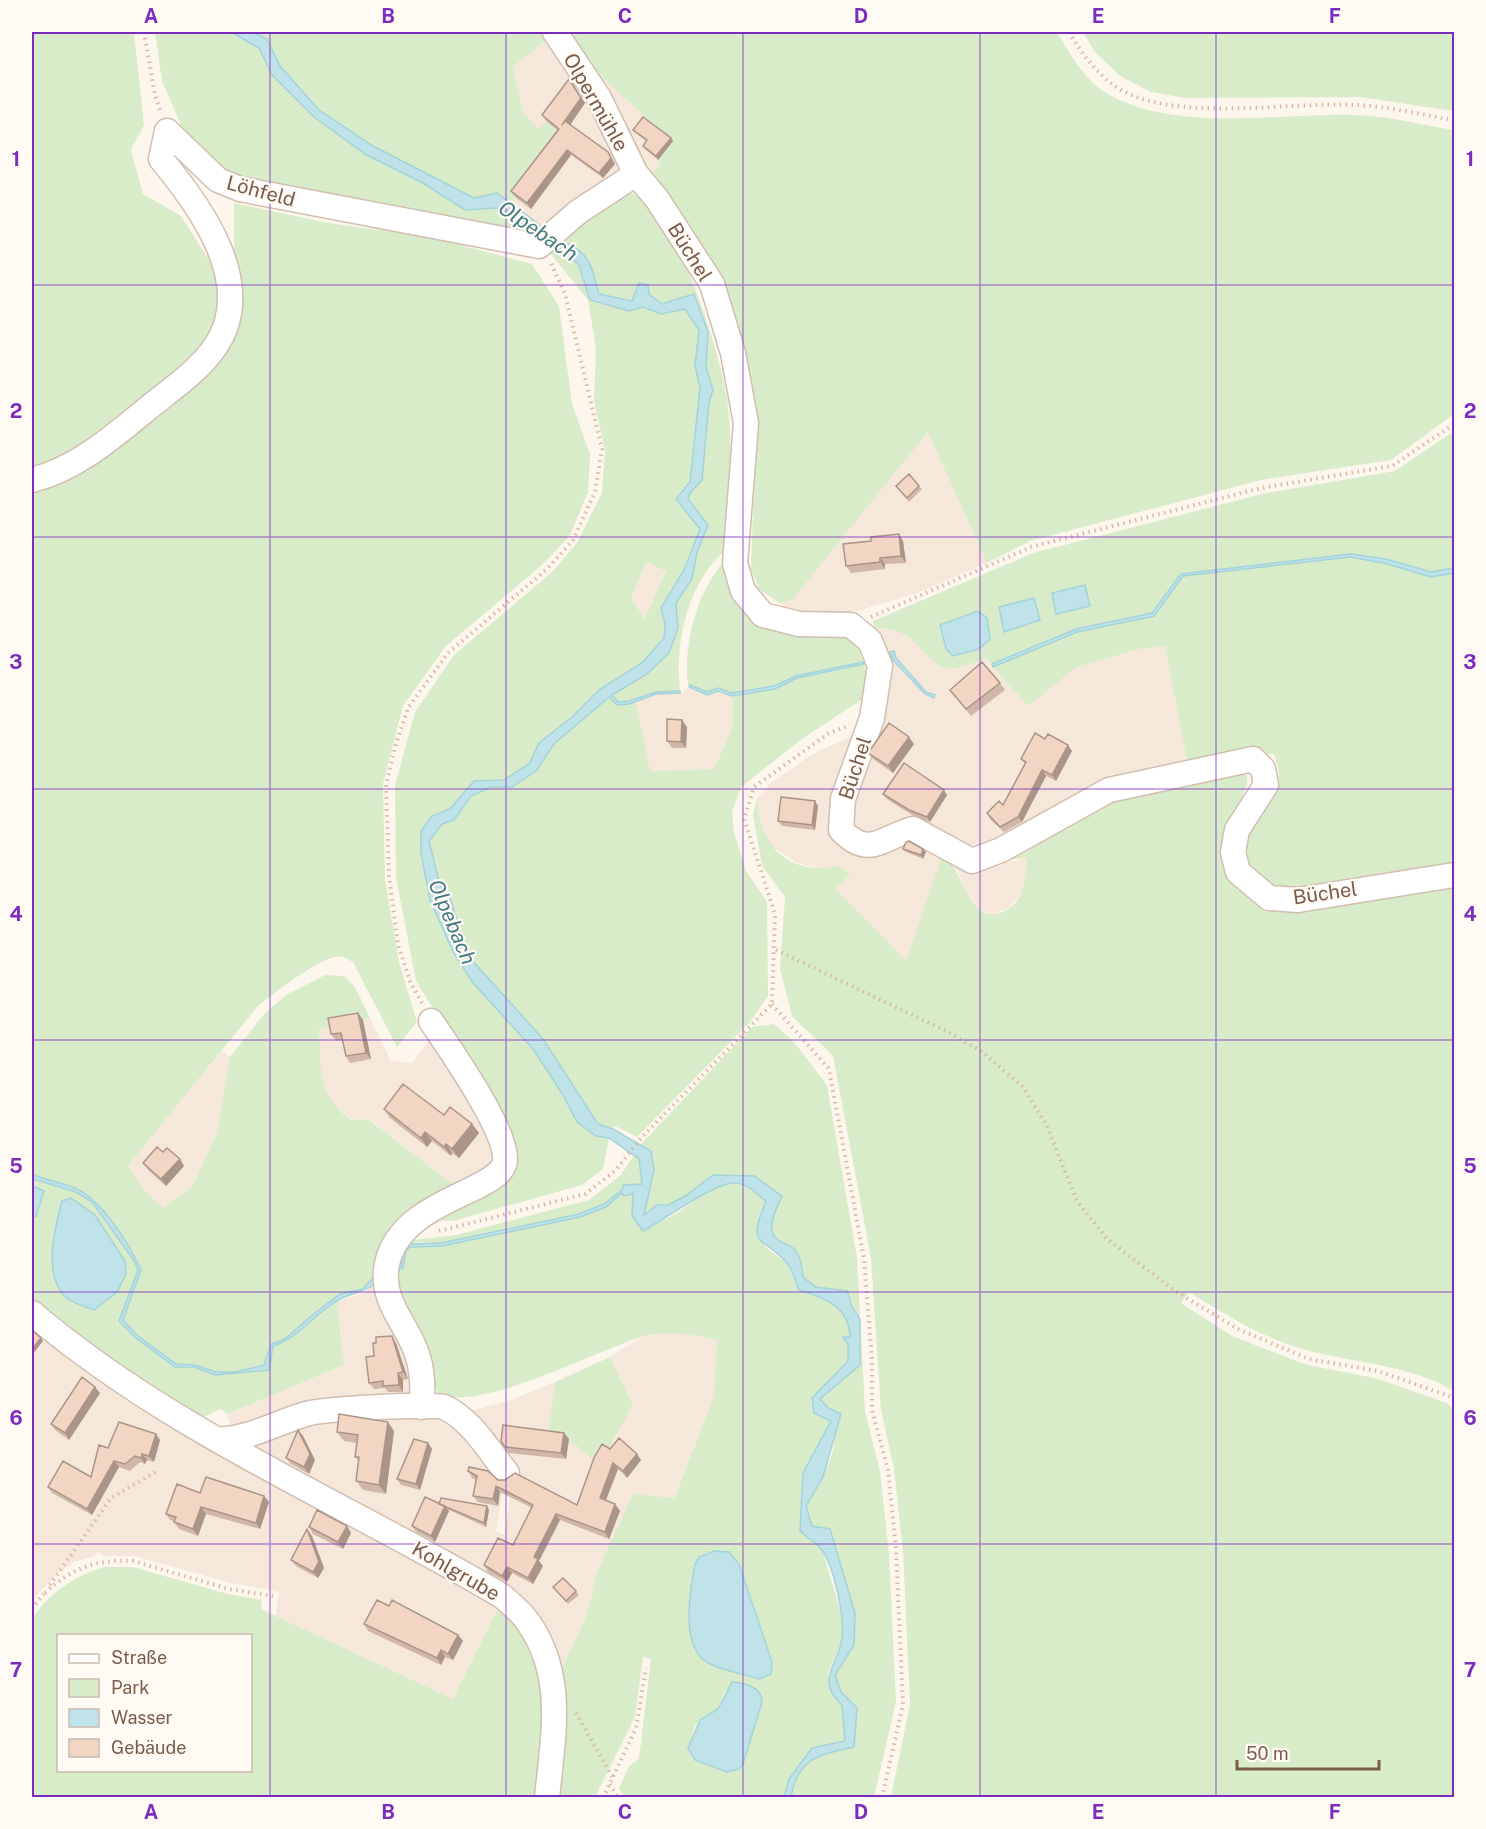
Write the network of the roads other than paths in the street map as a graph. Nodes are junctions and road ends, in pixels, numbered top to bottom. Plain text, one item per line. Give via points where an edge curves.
1 (555, 32) edge
2 (636, 174) junction
3 (32, 480) edge
4 (1455, 875) edge
5 (431, 1021) road end
6 (32, 1313) edge
7 (422, 1407) junction
8 (218, 1440) junction
9 (507, 1473) dead end
10 (548, 1797) edge

1 - 2 street, Olpermühle via 599,98
2 - 3 street, Löhfeld via 578,212 546,240 240,189 218,180 167,130 160,159 194,199 226,270 226,325 215,347 199,365 111,440
2 - 4 street, Büchel via 712,284 734,353 746,423 735,563 743,591 763,615 799,624 851,625 870,641 880,666 872,718 843,799 841,830 852,841 869,846 913,829 972,861 1001,850 1109,790 1252,759 1263,769 1266,785 1237,830 1233,852 1238,872 1269,898 1298,900
5 - 7 street via 487,1112 502,1141 505,1161 491,1180 425,1212 400,1236 391,1251 386,1267 387,1288 391,1308 418,1355 423,1379
6 - 8 street, Kohlgrube via 71,1347 132,1389
7 - 8 street via 333,1409 306,1414 250,1436
7 - 9 street via 441,1406 453,1413 468,1425
8 - 10 street, Kohlgrube via 469,1576 502,1596 527,1620 544,1648 553,1674

